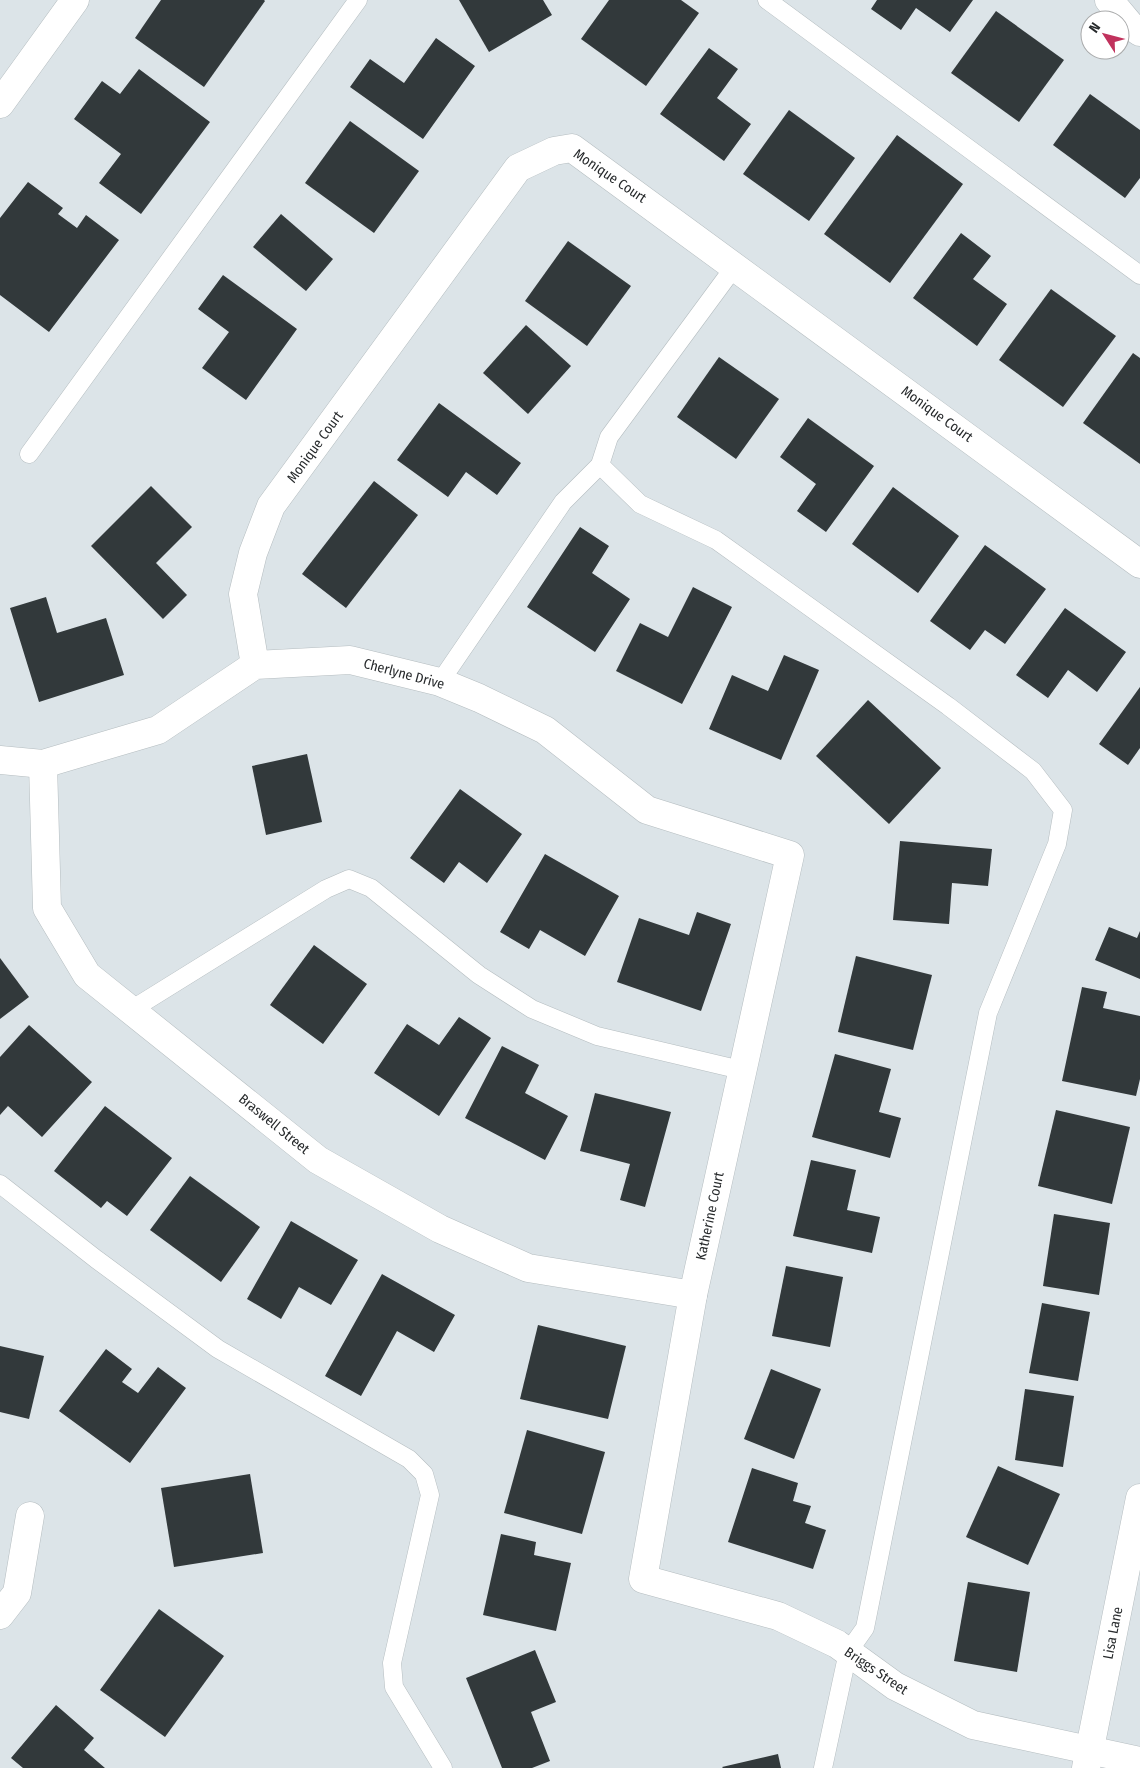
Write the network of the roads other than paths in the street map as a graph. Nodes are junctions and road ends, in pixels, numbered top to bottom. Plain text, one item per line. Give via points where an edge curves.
1 (75, 0) edge
2 (358, 0) edge
3 (767, 0) edge
4 (1109, 0) edge
5 (1140, 32) edge
6 (0, 104) edge
7 (735, 266) junction
8 (1140, 275) edge
9 (29, 454) dead end
10 (600, 465) junction
11 (1140, 564) edge
12 (254, 665) junction
13 (440, 682) junction
14 (0, 760) edge
15 (43, 764) junction
16 (790, 855) joint
17 (131, 1010) junction
18 (741, 1070) junction
19 (0, 1184) edge
20 (693, 1295) junction
21 (1140, 1498) edge
22 (30, 1516) dead end
23 (643, 1579) joint
24 (0, 1615) edge
25 (848, 1652) junction
26 (1088, 1759) edge
27 (1140, 1761) edge
28 (443, 1768) edge
29 (823, 1768) edge

1 - 6 street
2 - 9 lane
3 - 8 lane
4 - 5 street
7 - 10 lane via 609,437
7 - 11 street, Monique Court
7 - 12 street, Monique Court via 572,148 554,151 518,168 272,506 253,553 243,594
10 - 13 lane via 563,502
10 - 25 lane via 640,504 716,540 948,706 1033,771 1063,810 1057,844 988,1013 864,1628
12 - 13 street, Cherlyne Drive via 350,660
12 - 15 street via 158,730
13 - 16 street, Cherlyne Drive via 545,730 647,810
14 - 15 street
15 - 17 street, Braswell Street via 47,908 87,975
16 - 18 street, Katherine Court
17 - 18 lane via 326,889 349,879 371,888 479,975 532,1009 597,1036
17 - 20 street, Braswell Street via 318,1160 440,1229 528,1268
18 - 20 street, Katherine Court
19 - 28 lane via 218,1349 409,1459 424,1474 430,1495 392,1663 394,1687
20 - 23 street, Katherine Court
21 - 26 street, Lisa Lane
22 - 24 street via 17,1593
23 - 25 street, Briggs Street via 778,1616
25 - 26 street, Briggs Street via 894,1686 973,1725
25 - 29 lane
26 - 27 street, Briggs Street

